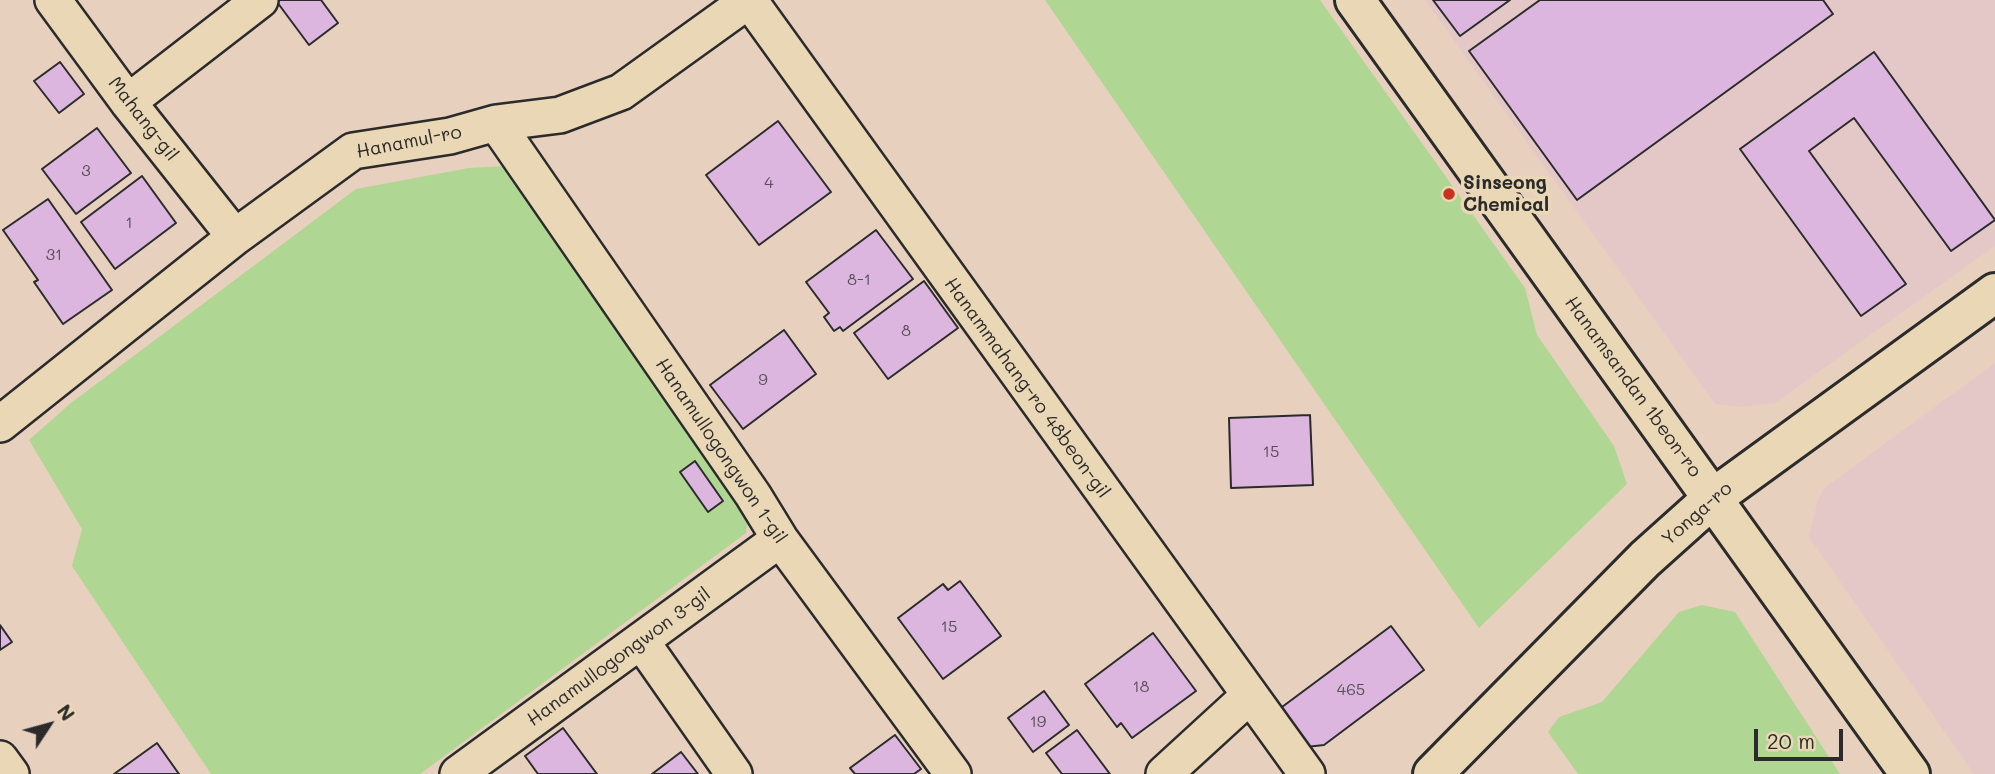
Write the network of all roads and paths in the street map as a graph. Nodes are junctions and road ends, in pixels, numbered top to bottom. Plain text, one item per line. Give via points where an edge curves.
1 (53, 0) edge
2 (260, 0) edge
3 (749, 0) edge
4 (1355, 0) edge
5 (128, 102) junction
6 (496, 123) junction
7 (235, 237) junction
8 (1995, 293) edge
9 (0, 424) edge
10 (1713, 498) junction
11 (780, 539) junction
12 (641, 641) junction
13 (1248, 697) junction
14 (0, 759) edge
15 (11, 774) edge
16 (458, 774) edge
17 (734, 774) edge
18 (953, 774) edge
19 (1164, 774) edge
20 (1307, 774) edge
21 (1433, 774) edge
22 (1910, 774) edge

1 - 5 street, Mahang-gil
2 - 5 street
3 - 6 street, Hanamul-ro via 621,92 560,115
3 - 13 street, Hanammahang-ro 48beon-gil
4 - 10 street, Hanamsandan 1beon-ro
5 - 7 street, Mahang-gil
6 - 7 street, Hanamul-ro via 450,136 353,151
6 - 11 street, Hanamullogongwon 1-gil
7 - 9 street, Hanamul-ro
8 - 10 street, Yonga-ro
10 - 21 street, Yonga-ro
10 - 22 street, Hanamsandan 1beon-ro
11 - 12 street, Hanamullogongwon 3-gil
11 - 18 street, Hanamullogongwon 1-gil
12 - 16 street, Hanamullogongwon 3-gil
12 - 17 street
13 - 19 street
13 - 20 street, Hanammahang-ro 48beon-gil
14 - 15 street

